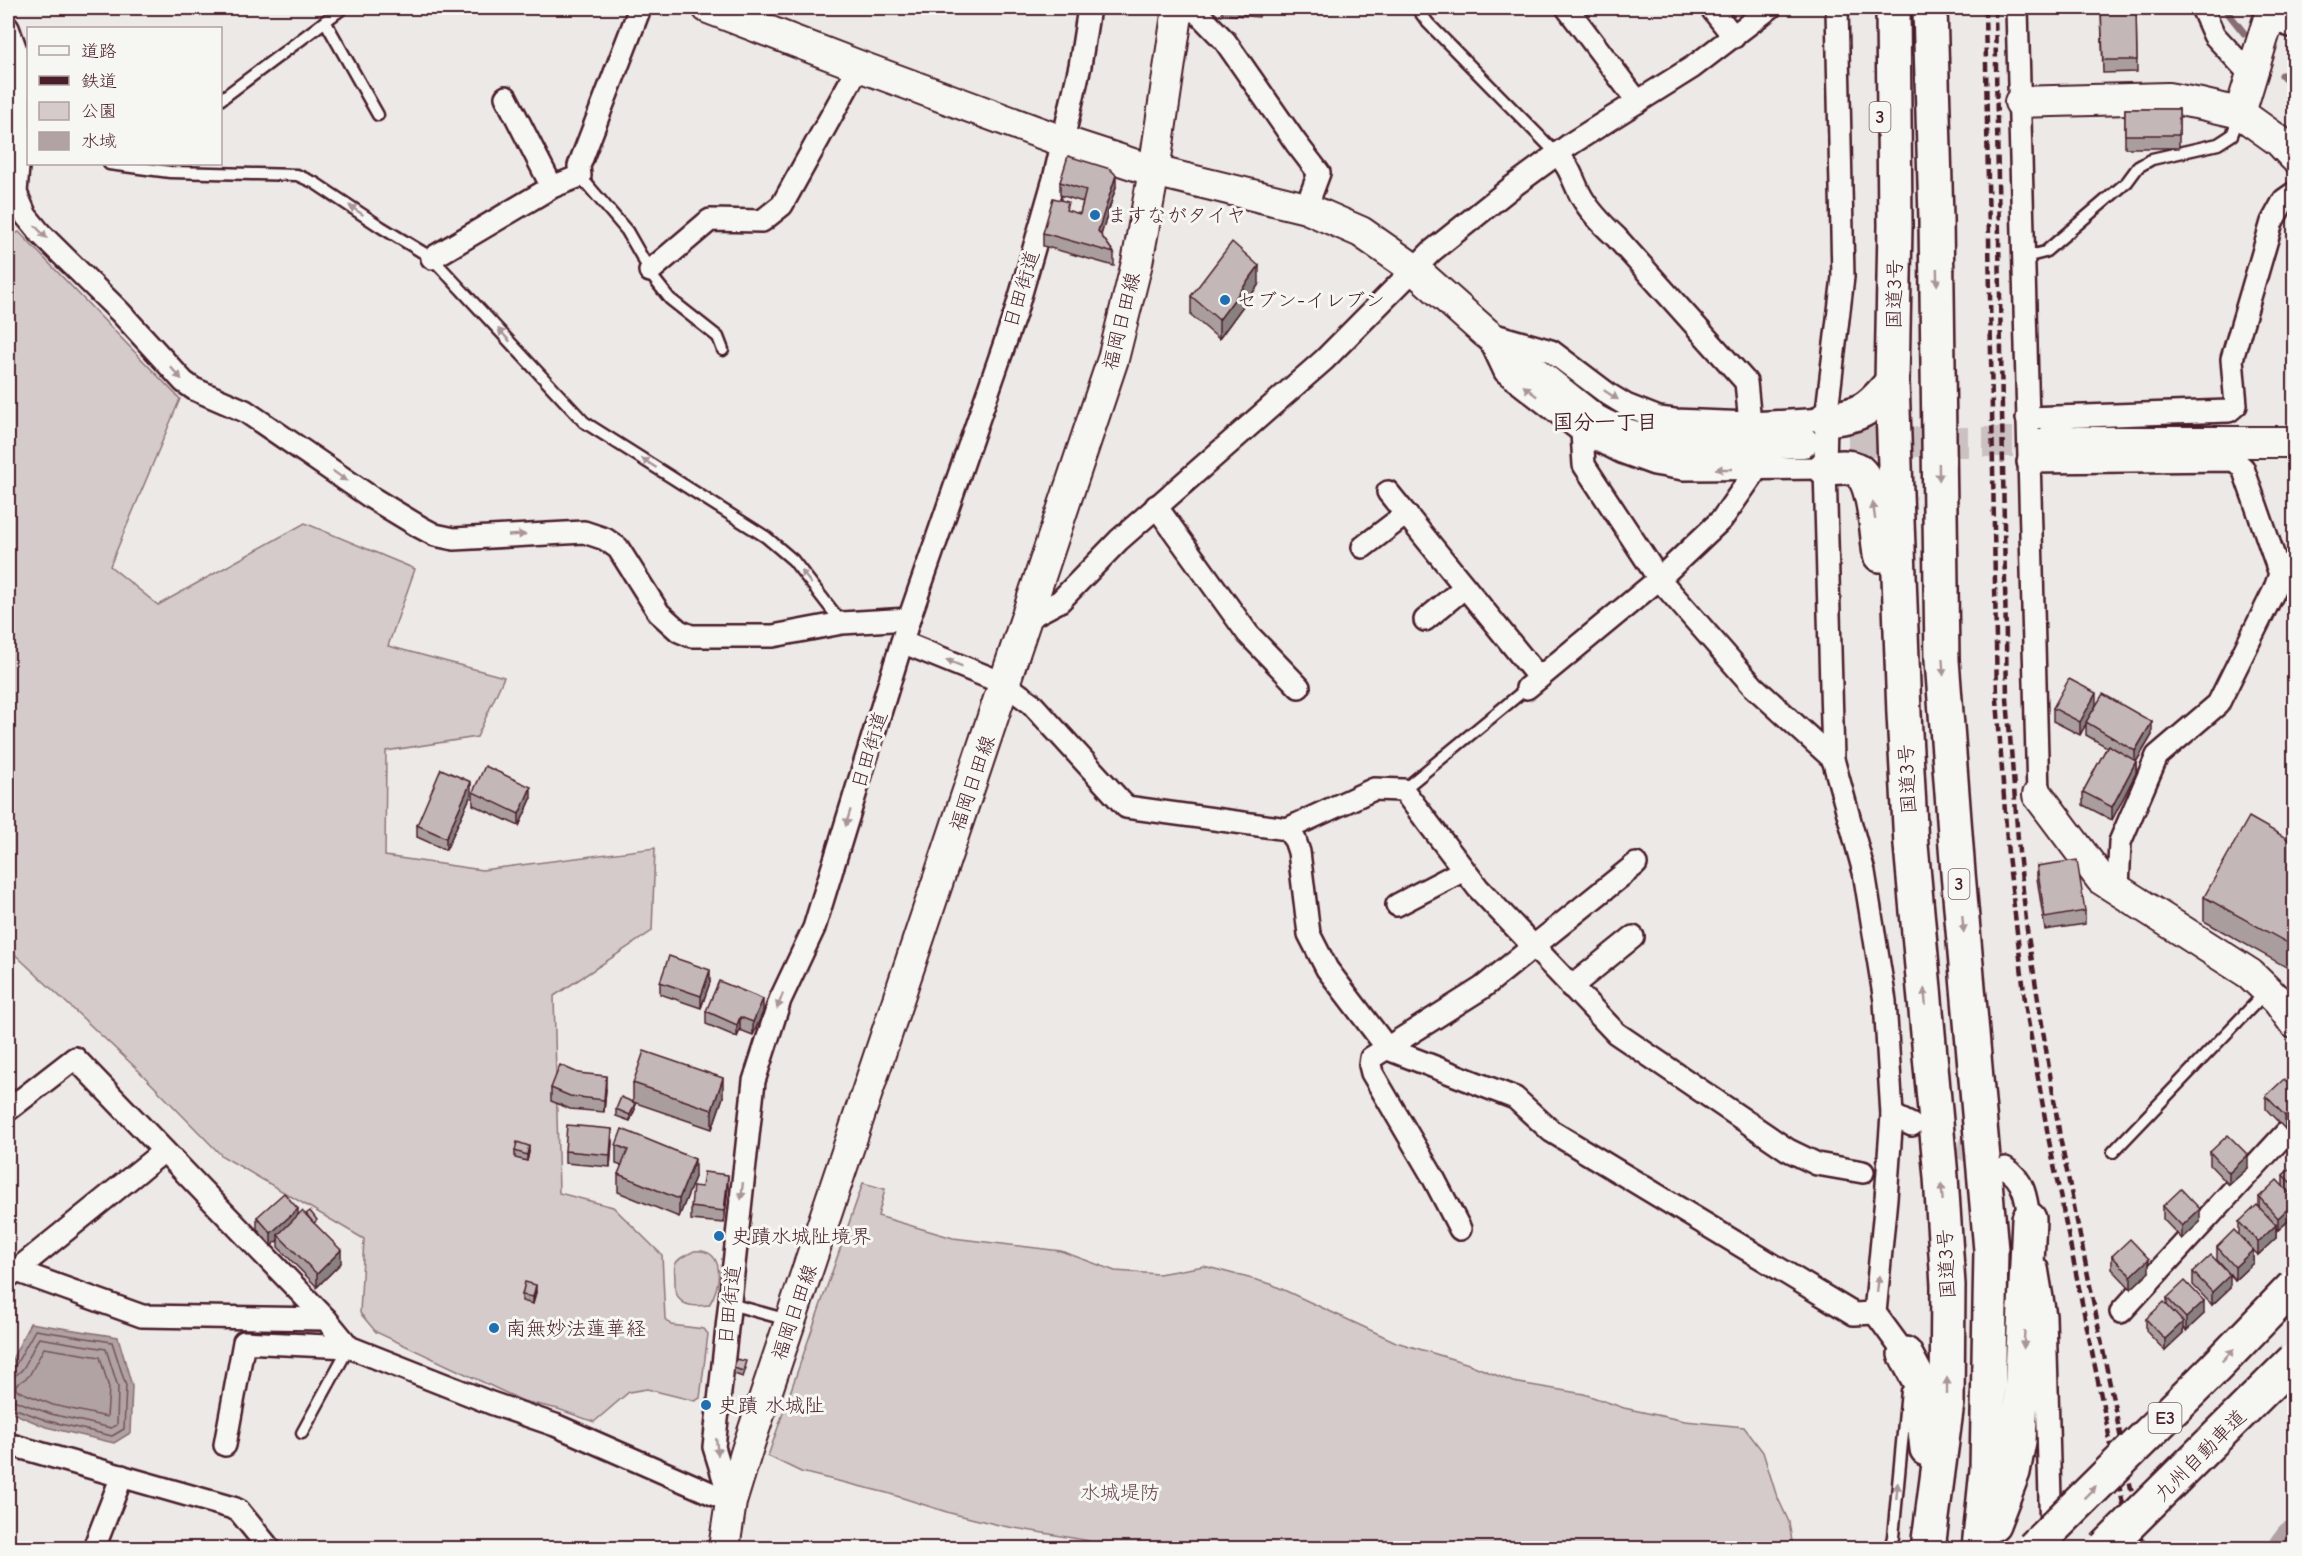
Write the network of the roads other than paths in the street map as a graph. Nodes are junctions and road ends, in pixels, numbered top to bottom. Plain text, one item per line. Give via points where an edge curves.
1 (343, 8) edge
2 (640, 8) edge
3 (708, 8) edge
4 (1089, 8) edge
5 (1178, 8) edge
6 (1193, 8) edge
7 (1417, 8) edge
8 (1567, 8) edge
9 (1711, 8) edge
10 (1770, 8) edge
11 (1837, 8) edge
12 (1873, 8) edge
13 (1893, 8) edge
14 (1930, 8) edge
15 (1949, 8) edge
16 (2017, 8) edge
17 (2202, 8) edge
18 (2278, 18) edge
19 (325, 21) junction
20 (8, 28) edge
21 (1734, 37) junction
22 (859, 66) junction
23 (2251, 75) junction
24 (24, 82) edge
25 (507, 97) dead end
26 (222, 98) edge
27 (1638, 102) junction
28 (2019, 102) junction
29 (2240, 113) junction
30 (378, 115) dead end
31 (1062, 141) junction
32 (1557, 154) junction
33 (2295, 157) edge
34 (137, 166) edge
35 (1154, 171) junction
36 (580, 176) junction
37 (552, 187) junction
38 (2295, 193) edge
39 (12, 194) edge
40 (1306, 208) junction
41 (1936, 219) junction
42 (1895, 226) junction
43 (2025, 257) junction
44 (432, 258) junction
45 (1414, 269) junction
46 (650, 271) junction
47 (1486, 333) junction
48 (723, 350) dead end
49 (1892, 382) junction
50 (2027, 418) junction
51 (1826, 419) junction
52 (1750, 423) junction
53 (1582, 432) junction
54 (1803, 442) tunnel mouth
55 (2295, 442) edge
56 (2038, 452) junction
57 (1825, 468) junction
58 (1757, 469) junction
59 (1388, 492) dead end
60 (1156, 506) junction
61 (1406, 514) junction
62 (1363, 547) dead end
63 (1659, 579) junction
64 (1465, 587) junction
65 (2284, 591) edge
66 (1028, 618) junction
67 (909, 619) junction
68 (1425, 620) dead end
69 (842, 623) junction
70 (902, 642) junction
71 (1533, 683) junction
72 (1005, 684) junction
73 (1299, 687) dead end
74 (1904, 714) junction
75 (1833, 759) junction
76 (1403, 790) junction
77 (2038, 795) joint
78 (1287, 829) junction
79 (1636, 864) dead end
80 (1464, 870) junction
81 (2118, 889) junction
82 (1397, 905) dead end
83 (1633, 937) dead end
84 (1534, 949) junction
85 (1571, 987) junction
86 (2268, 991) junction
87 (2295, 1023) edge
88 (1388, 1049) junction
89 (8, 1110) edge
90 (1892, 1115) junction
91 (2295, 1124) edge
92 (1912, 1125) tunnel mouth
93 (164, 1151) junction
94 (2114, 1152) dead end
95 (2005, 1168) tunnel mouth
96 (1863, 1172) dead end
97 (2029, 1219) junction
98 (1460, 1229) dead end
99 (12, 1274) edge
100 (2295, 1286) edge
101 (729, 1304) junction
102 (2121, 1312) dead end
103 (1875, 1313) junction
104 (326, 1319) junction
105 (791, 1320) junction
106 (349, 1347) junction
107 (1905, 1354) junction
108 (2295, 1360) edge
109 (302, 1433) dead end
110 (8, 1444) edge
111 (225, 1444) dead end
112 (122, 1476) junction
113 (731, 1502) junction
114 (1930, 1535) edge
115 (95, 1548) edge
116 (269, 1548) edge
117 (700, 1548) edge
118 (724, 1548) edge
119 (1890, 1548) edge
120 (1981, 1548) edge
121 (2033, 1548) edge
122 (2048, 1548) edge
123 (2105, 1548) edge

1 - 19 lane
2 - 36 street via 579,166
3 - 22 street
4 - 31 street, 日田街道
5 - 35 street, 福岡日田線
6 - 40 street via 1225,41 1319,173
7 - 32 lane
8 - 27 street
9 - 21 street
10 - 21 street
11 - 51 street via 1843,277
12 - 42 highway, 3 via 1876,92
13 - 42 highway, 国道3号 / 3
14 - 41 highway, 3
15 - 41 highway, 3
16 - 28 street
17 - 23 street via 2214,35
18 - 23 street
19 - 26 lane
19 - 30 lane
20 - 24 street
21 - 27 street via 1694,68
22 - 31 street
22 - 46 street via 782,205 762,221 710,220
23 - 29 street
24 - 39 street
25 - 37 street
27 - 32 street
28 - 29 street via 2168,98
28 - 43 street
29 - 33 street
29 - 43 lane via 2232,135 2218,144 2152,159 2138,167 2127,182 2045,252
31 - 35 street
31 - 67 street, 日田街道 via 1015,314
32 - 45 street
32 - 52 street via 1566,162 1593,215 1746,382
44 -> 34 lane via 297,175 170,172
35 - 40 street
35 - 66 street, 福岡日田線 via 1113,359
36 - 37 street
36 - 46 lane via 627,231
37 - 44 street
38 - 50 street via 2284,200 2272,222 2232,358 2236,405 2229,411
39 -> 69 street via 40,233 184,382 245,411 372,498 435,535 454,539 584,532 605,539 618,548 659,613 691,636 773,636
40 - 45 street via 1361,232
41 -> 120 highway, 3 via 1942,660 1991,1250 1987,1470
42 - 49 highway, 国道3号 / 3
43 - 50 street
69 -> 44 lane via 793,560 766,537 584,422
45 - 47 street
45 - 60 street via 1324,360
46 - 48 lane via 670,298 717,337
47 -> 52 street via 1551,351 1608,394 1646,414 1674,420
53 -> 47 street via 1505,372
47 - 54 street via 1595,420 1629,436 1690,445
49 - 51 highway via 1867,410
49 - 74 highway, 国道3号 / 3
50 - 56 street
51 - 52 street
51 - 57 street
58 -> 53 street via 1683,469 1653,464
53 - 63 street via 1584,465
55 - 56 street
56 - 65 street via 2234,460 2243,468
56 - 77 street
57 - 58 street
74 -> 57 highway via 1871,495 1858,470
57 - 75 street
58 - 63 street via 1722,519
59 - 61 street
60 - 66 street via 1059,601
60 - 73 street via 1248,634
61 - 62 street
61 - 64 street
63 - 71 street
63 - 75 street via 1753,686
64 - 68 street
64 - 71 street
65 - 81 street via 2218,704 2157,756 2120,842
66 - 72 street, 福岡日田線
67 - 69 street
67 - 70 street, 日田街道
72 -> 70 street
70 -> 101 street, 日田街道 via 814,928 780,1000 754,1081
71 - 76 lane
72 - 78 street via 1031,703 1125,807
72 - 105 street, 福岡日田線
114 -> 74 highway, 国道3号 / 3 via 1947,1403 1948,1285 1911,845
75 - 90 street via 1864,872 1875,937 1885,1002
76 - 78 street via 1374,789
76 - 80 street
77 - 81 street via 2101,879
78 - 88 street via 1299,852 1309,934 1327,969
79 - 84 street
80 - 82 street
80 - 84 street
81 - 86 street via 2250,974
83 - 85 street
84 - 85 street
84 - 88 street
85 - 96 street via 1616,1033 1788,1150 1817,1164
86 - 87 street
86 - 94 lane
88 - 98 street via 1371,1058 1372,1073
88 - 103 street via 1515,1098 1551,1131 1854,1314
89 - 93 street via 72,1055
90 - 92 street
103 -> 90 street
91 - 102 street
93 - 99 street
93 - 104 street
95 - 97 street via 2021,1182
97 -> 120 highway via 2019,1441 2013,1472
97 - 122 street via 2045,1316 2051,1537
99 - 104 street via 142,1316
121 -> 100 highway, E3, bridge
101 - 105 lane
101 -> 113 street, 日田街道 via 714,1447
103 - 107 street
104 - 106 street
105 - 113 street, 福岡日田線
106 - 109 lane
106 - 111 street via 244,1342
106 - 113 street via 555,1425
107 - 114 highway via 1920,1382 1924,1402
119 -> 107 lane via 1907,1389
108 - 123 highway, 九州自動車道 / E3, bridge
110 - 112 street
112 - 115 street
112 - 116 street via 233,1508
113 - 117 street
113 - 118 street, 福岡日田線

